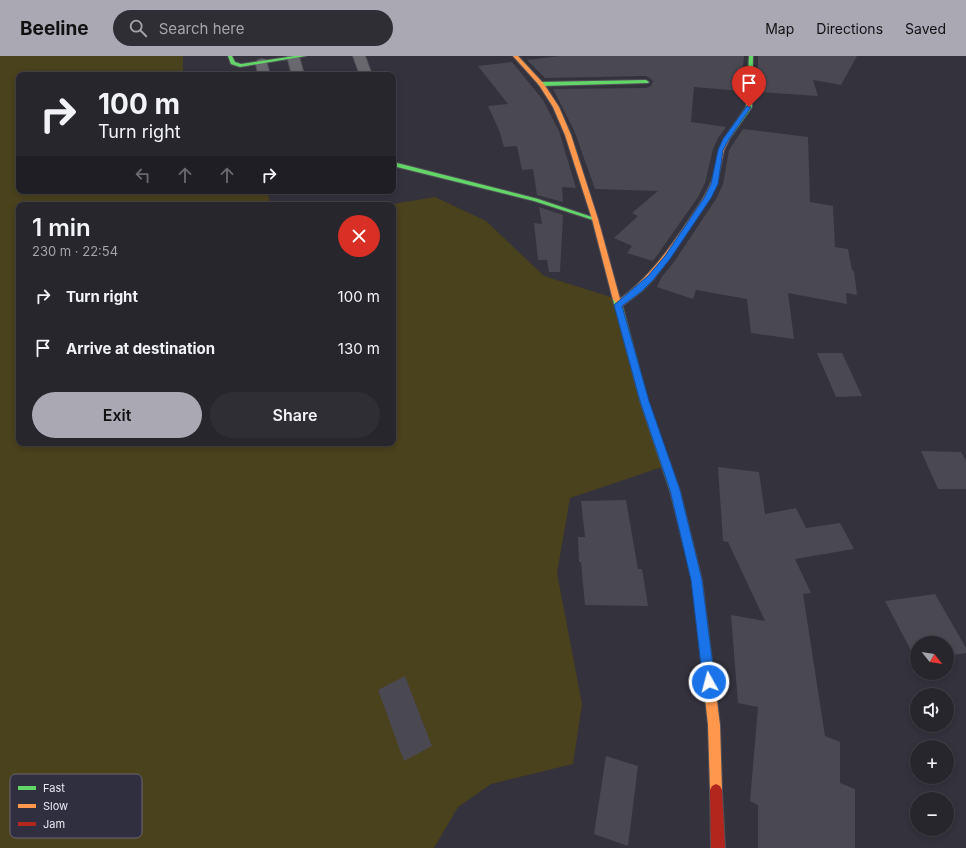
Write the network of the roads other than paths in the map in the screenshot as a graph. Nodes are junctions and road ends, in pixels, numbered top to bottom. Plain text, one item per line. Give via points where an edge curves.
1 (230, 56) edge
2 (297, 56) edge
3 (359, 56) edge
4 (515, 56) edge
5 (751, 56) edge
6 (262, 63) junction
7 (264, 72) edge
8 (298, 72) edge
9 (365, 72) edge
10 (646, 82) dead end
11 (541, 84) junction
12 (396, 165) edge
13 (595, 219) junction
14 (618, 305) junction
15 (718, 848) edge

1 - 6 street via 235,65
2 - 6 street
2 - 8 street
3 - 9 street
4 - 11 street
5 - 14 street via 749,107 720,150 714,184 707,198 650,278
6 - 7 street
10 - 11 street
11 - 13 street via 556,107 568,135
12 - 13 street via 536,200
13 - 14 street
14 - 15 street via 644,401 675,490 696,580 714,725

